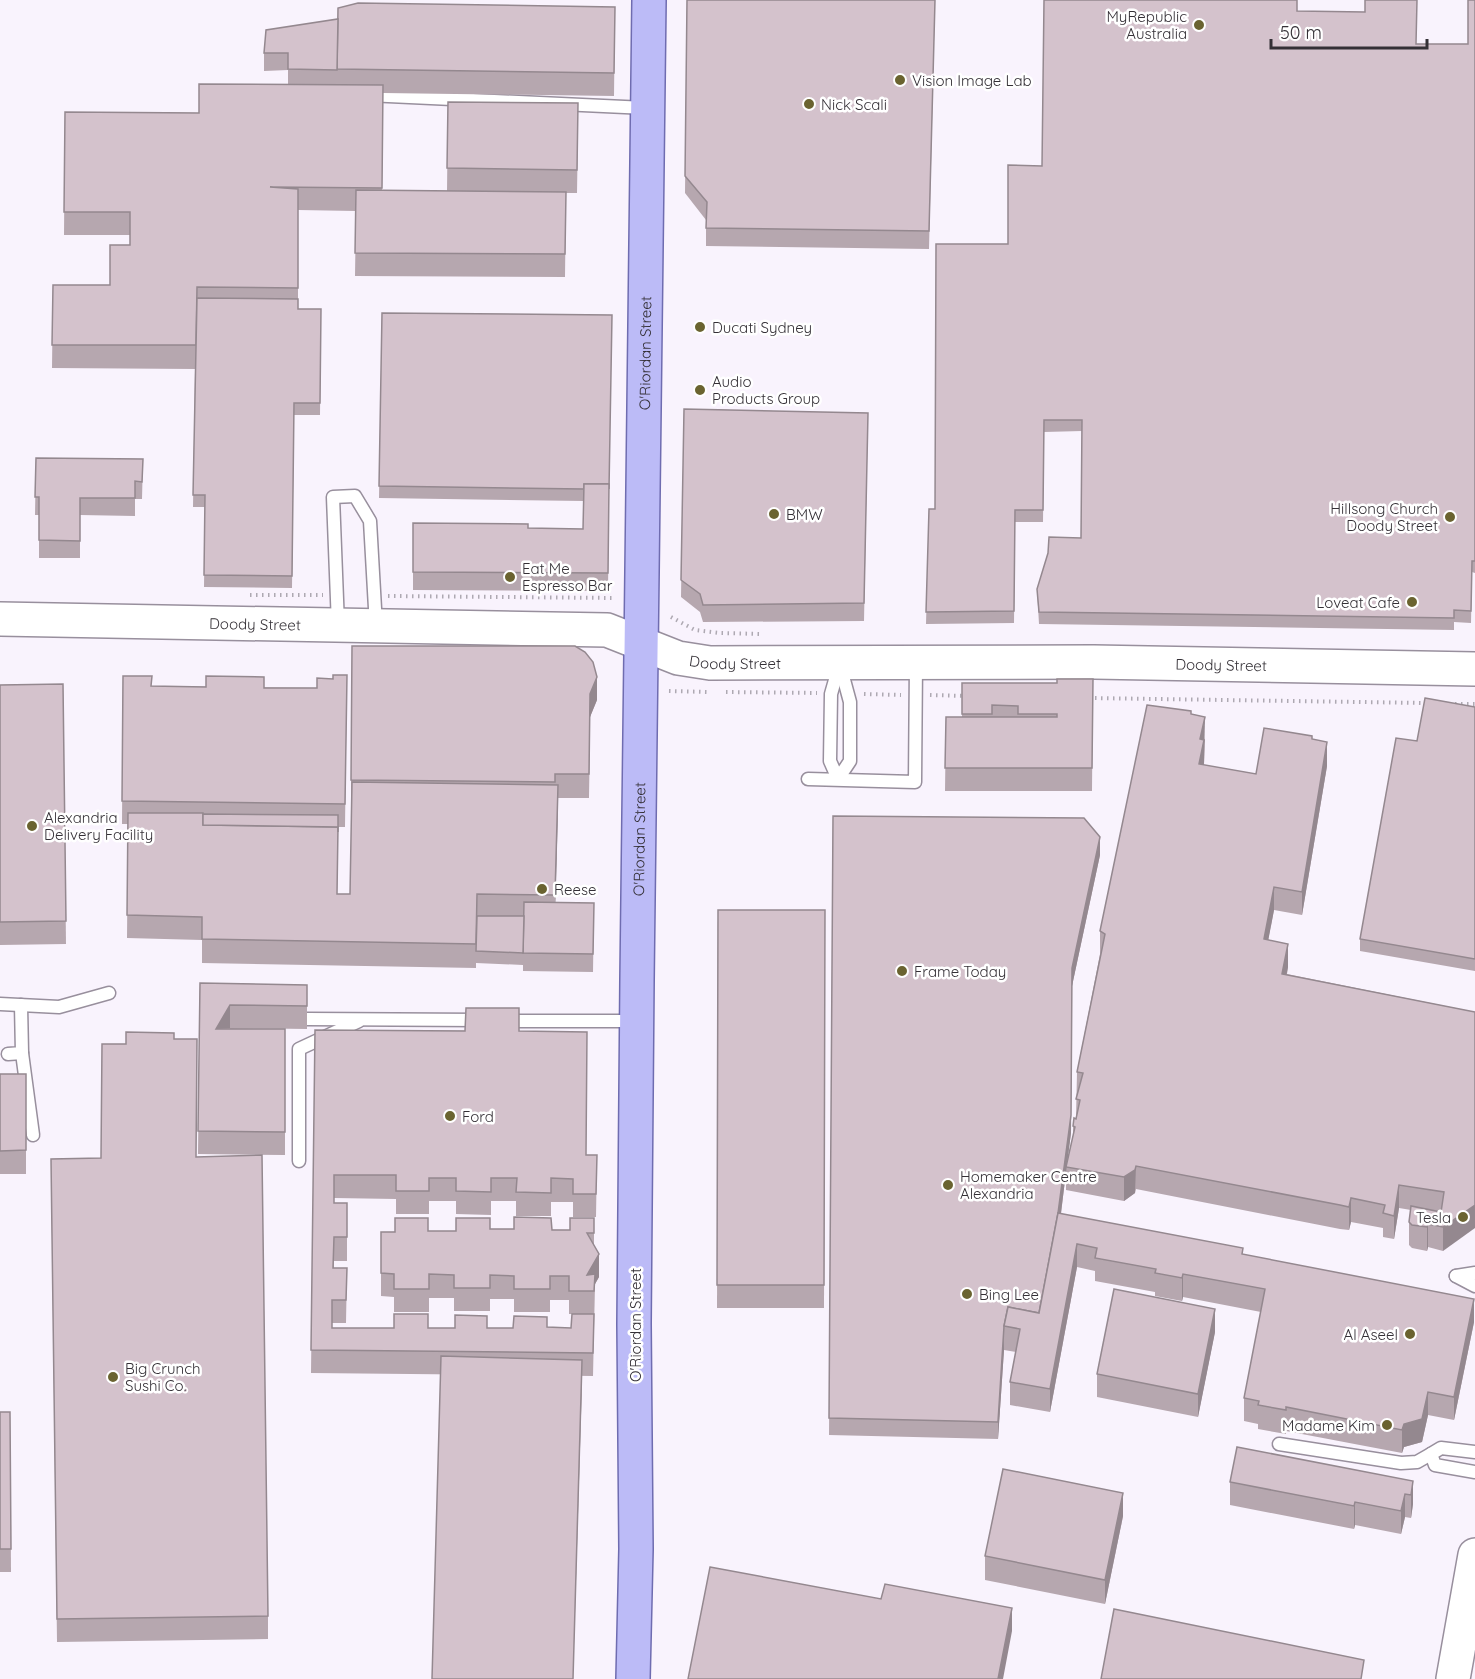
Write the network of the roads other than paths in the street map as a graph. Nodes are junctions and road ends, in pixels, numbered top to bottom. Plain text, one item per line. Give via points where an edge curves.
1 (649, 0) edge
2 (358, 95) edge
3 (647, 108) junction
4 (338, 611) junction
5 (375, 611) junction
6 (0, 619) edge
7 (642, 643) junction
8 (916, 662) junction
9 (1475, 669) edge
10 (839, 684) junction
11 (808, 779) dead end
12 (838, 779) junction
13 (109, 993) dead end
14 (0, 1004) edge
15 (21, 1005) junction
16 (307, 1019) edge
17 (363, 1019) junction
18 (636, 1021) junction
19 (22, 1053) junction
20 (8, 1054) dead end
21 (33, 1135) dead end
22 (299, 1161) dead end
23 (1475, 1273) edge
24 (1475, 1286) edge
25 (1278, 1444) dead end
26 (1475, 1452) edge
27 (1431, 1454) junction
28 (1475, 1472) edge
29 (1475, 1555) edge
30 (633, 1679) edge
31 (1453, 1679) edge

1 - 3 main road, O'Riordan Street
2 - 3 lane
3 - 7 main road, O'Riordan Street
4 - 5 street, Doody Street
4 - 5 lane via 333,497 355,496 370,521
4 - 6 street, Doody Street
5 - 7 street, Doody Street via 607,630
7 - 10 street, Doody Street via 678,658
7 - 18 main road, O'Riordan Street
8 - 9 street, Doody Street
8 - 10 street, Doody Street
8 - 12 lane via 915,782
10 - 12 lane via 830,761
10 - 12 lane via 850,702 849,761
11 - 12 lane
13 - 15 lane via 59,1007
14 - 15 lane
15 - 19 lane
16 - 17 lane
17 - 18 lane
17 - 22 lane via 294,1048
18 - 30 main road, O'Riordan Street
19 - 20 lane
19 - 21 lane
23 - 24 lane via 1456,1276
25 - 27 lane via 1401,1463 1417,1462
26 - 27 lane via 1442,1448
27 - 28 lane via 1436,1465
29 - 31 street

